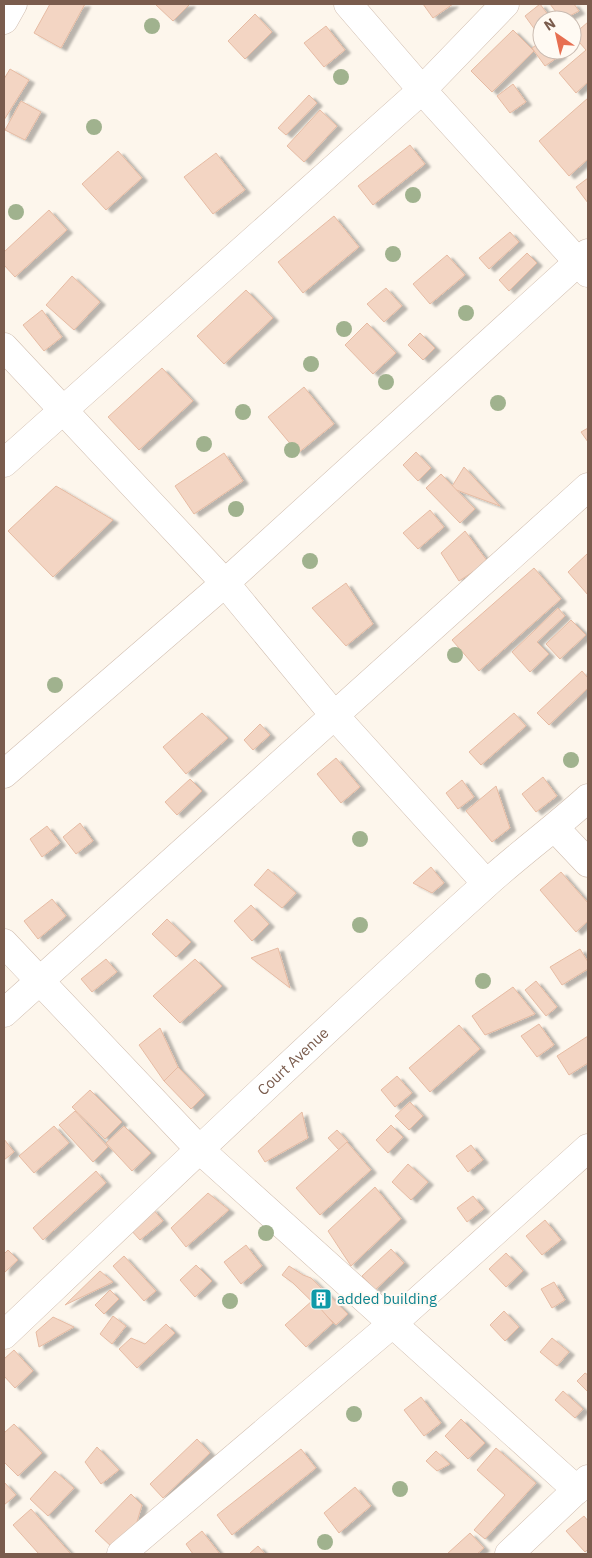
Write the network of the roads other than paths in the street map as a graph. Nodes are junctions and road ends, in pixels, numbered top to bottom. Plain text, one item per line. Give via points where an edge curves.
1 (14, 4) edge
2 (348, 4) edge
3 (505, 4) edge
4 (4, 20) edge
5 (422, 90) junction
6 (585, 263) edge
7 (4, 347) edge
8 (62, 411) junction
9 (4, 463) edge
10 (588, 487) edge
11 (225, 583) junction
12 (334, 715) junction
13 (4, 774) edge
14 (588, 798) edge
15 (556, 828) junction
16 (588, 863) edge
17 (486, 883) junction
18 (4, 943) edge
19 (38, 981) junction
20 (4, 1013) edge
21 (588, 1148) edge
22 (199, 1149) junction
23 (391, 1325) junction
24 (4, 1335) edge
25 (582, 1484) edge
26 (121, 1554) edge
27 (509, 1554) edge

1 - 4 street
2 - 5 street
3 - 5 street
5 - 6 street
5 - 8 street
6 - 11 street
7 - 8 street
8 - 9 street
8 - 11 street
10 - 12 street
11 - 12 street
11 - 13 street
12 - 17 street
12 - 19 street
14 - 15 street, Court Avenue
15 - 16 street
15 - 17 street, Court Avenue
17 - 22 street, Court Avenue
18 - 19 street
19 - 20 street
19 - 22 street
21 - 23 street
22 - 23 street
22 - 24 street, Court Avenue
23 - 25 street
23 - 26 street
25 - 27 street

